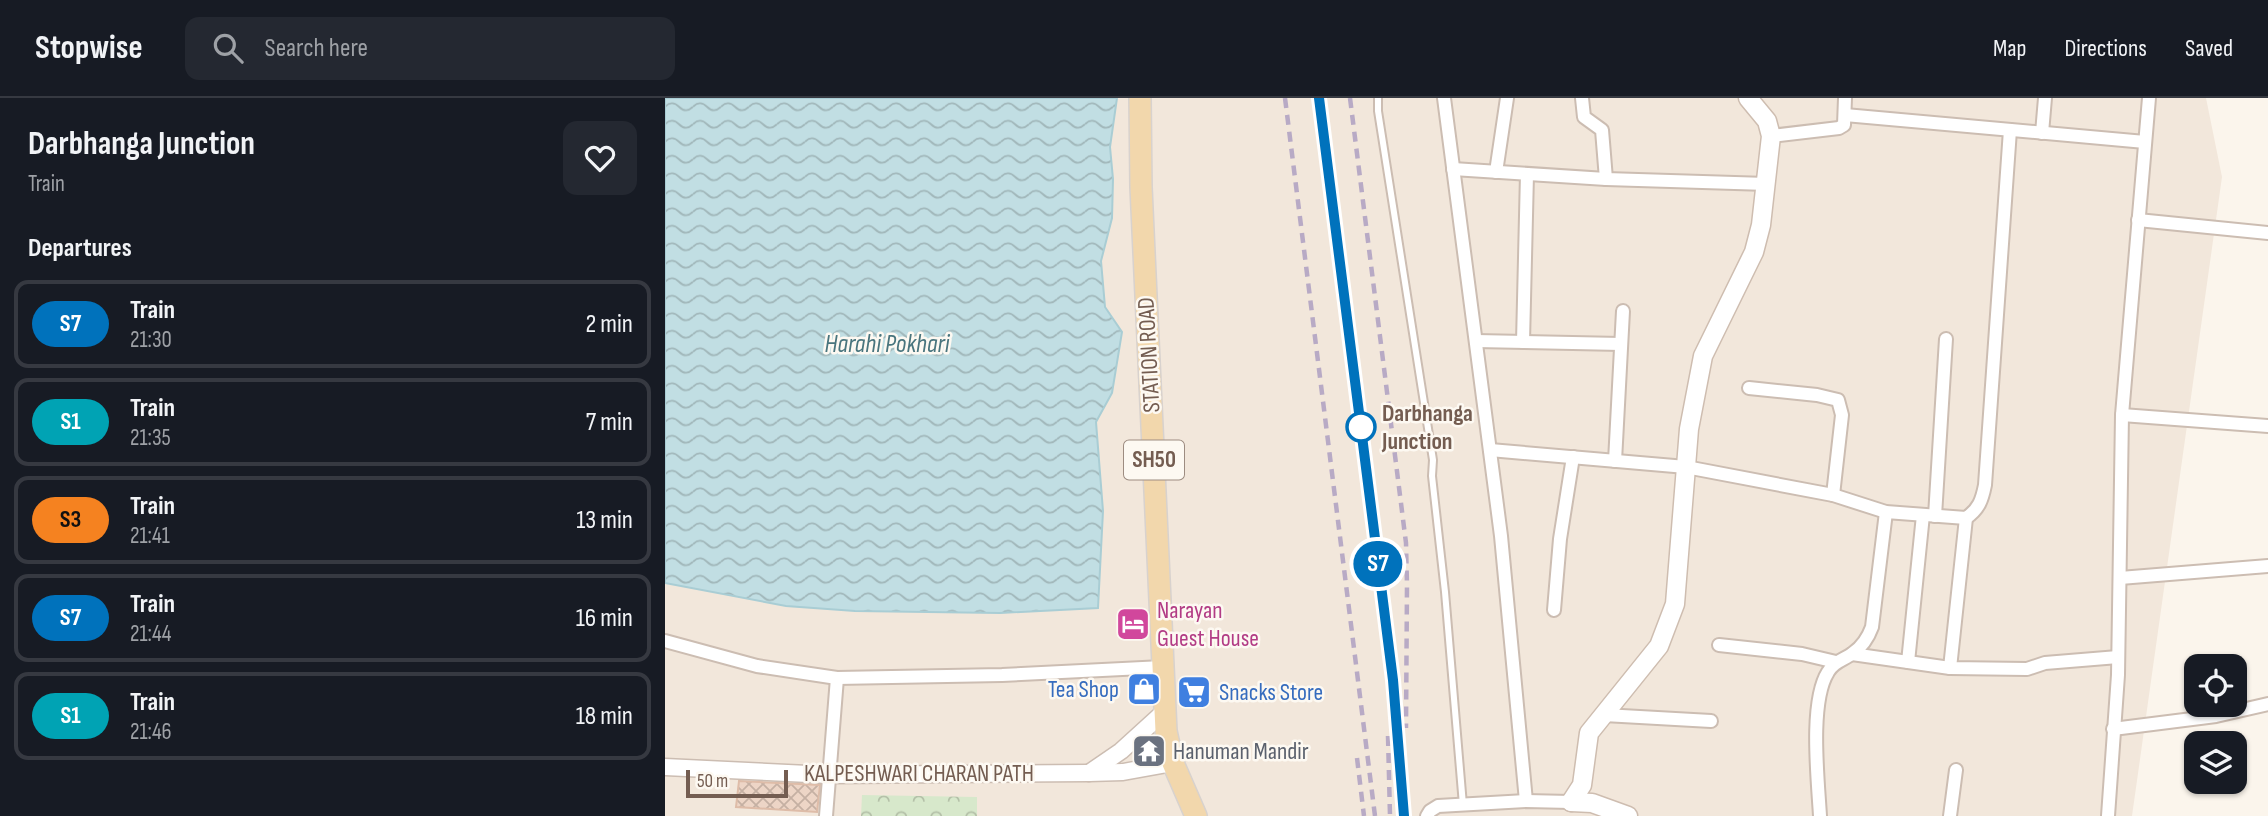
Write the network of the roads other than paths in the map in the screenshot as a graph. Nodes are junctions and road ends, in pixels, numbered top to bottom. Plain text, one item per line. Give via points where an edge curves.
1 (1140, 98) edge
2 (1378, 98) edge
3 (1444, 98) edge
4 (1507, 98) edge
5 (1582, 98) edge
6 (1748, 98) edge
7 (1845, 98) edge
8 (2045, 98) edge
9 (2149, 98) edge
10 (1845, 115) junction
11 (2010, 130) junction
12 (2042, 133) junction
13 (1771, 136) junction
14 (2145, 142) junction
15 (1453, 169) junction
16 (1496, 172) junction
17 (1527, 174) junction
18 (1606, 178) junction
19 (1767, 184) junction
20 (2138, 220) junction
21 (2268, 233) edge
22 (1623, 311) dead end
23 (1946, 339) dead end
24 (1475, 341) junction
25 (1524, 342) junction
26 (1621, 344) junction
27 (1749, 388) dead end
28 (2122, 415) junction
29 (2268, 426) edge
30 (1490, 450) junction
31 (1573, 457) junction
32 (1615, 461) junction
33 (1686, 467) junction
34 (1833, 495) junction
35 (1886, 512) junction
36 (1929, 515) junction
37 (1966, 518) junction
38 (2268, 566) edge
39 (2120, 578) junction
40 (1554, 610) dead end
41 (665, 641) edge
42 (1719, 645) dead end
43 (1852, 654) junction
44 (2118, 657) junction
45 (1836, 662) junction
46 (1908, 662) junction
47 (1163, 667) junction
48 (1950, 668) junction
49 (837, 678) junction
50 (2268, 704) edge
51 (1165, 711) junction
52 (1604, 715) junction
53 (1711, 721) dead end
54 (2113, 729) junction
55 (1173, 763) junction
56 (665, 767) edge
57 (1956, 770) dead end
58 (1089, 773) junction
59 (829, 775) junction
60 (1582, 785) junction
61 (1525, 801) junction
62 (1571, 802) junction
63 (1592, 803) junction
64 (1463, 805) junction
65 (826, 816) edge
66 (1196, 816) edge
67 (1427, 816) edge
68 (1628, 816) edge
69 (1820, 816) edge
70 (1951, 816) edge
71 (2108, 816) edge

1 - 47 main road, STATION ROAD / SH50
2 - 64 lane via 1433,460
3 - 15 street
4 - 16 street
5 - 18 street via 1584,117 1598,124 1605,136
6 - 13 main road via 1767,121
7 - 10 street
8 - 12 street
9 - 14 street
10 - 11 street
10 - 13 street via 1839,128
11 - 12 street
11 - 37 street via 1985,485 1982,502
12 - 14 street
13 - 19 main road
14 - 20 street
15 - 16 street
15 - 24 street
16 - 17 street
17 - 18 street
17 - 25 street
18 - 19 street
19 - 33 main road via 1753,252 1703,356
20 - 21 street
20 - 28 street
22 - 26 street
23 - 36 street
24 - 25 street
24 - 30 street
25 - 26 street
26 - 32 street
27 - 34 street via 1837,400 1842,415
28 - 29 street
28 - 39 street
30 - 31 street
30 - 61 street
31 - 32 street
31 - 40 street
32 - 33 street
33 - 34 street
33 - 52 main road via 1671,617 1659,646
34 - 35 street
35 - 36 street
35 - 43 street via 1872,627
36 - 37 street
36 - 46 street
37 - 48 street
38 - 39 street
39 - 44 street
41 - 49 street via 757,666
42 - 45 street
43 - 45 street
43 - 46 street
44 - 48 street via 2045,663 2027,669
44 - 54 street
45 - 69 street via 1824,680 1817,711
46 - 48 street
47 - 49 street
47 - 51 main road, STATION ROAD / SH50
49 - 59 street
50 - 54 street via 2216,716
51 - 55 main road, STATION ROAD / SH50
51 - 58 street
52 - 53 street
52 - 60 main road via 1589,733
54 - 71 street
55 - 58 street, KALPESHWARI CHARAN PATH
55 - 66 main road, STATION ROAD / SH50
56 - 59 street, KALPESHWARI CHARAN PATH
57 - 70 street
58 - 59 street, KALPESHWARI CHARAN PATH
59 - 65 street
60 - 62 main road
60 - 63 main road
61 - 62 street
61 - 64 street
62 - 63 main road
63 - 68 main road
64 - 67 street via 1438,806

